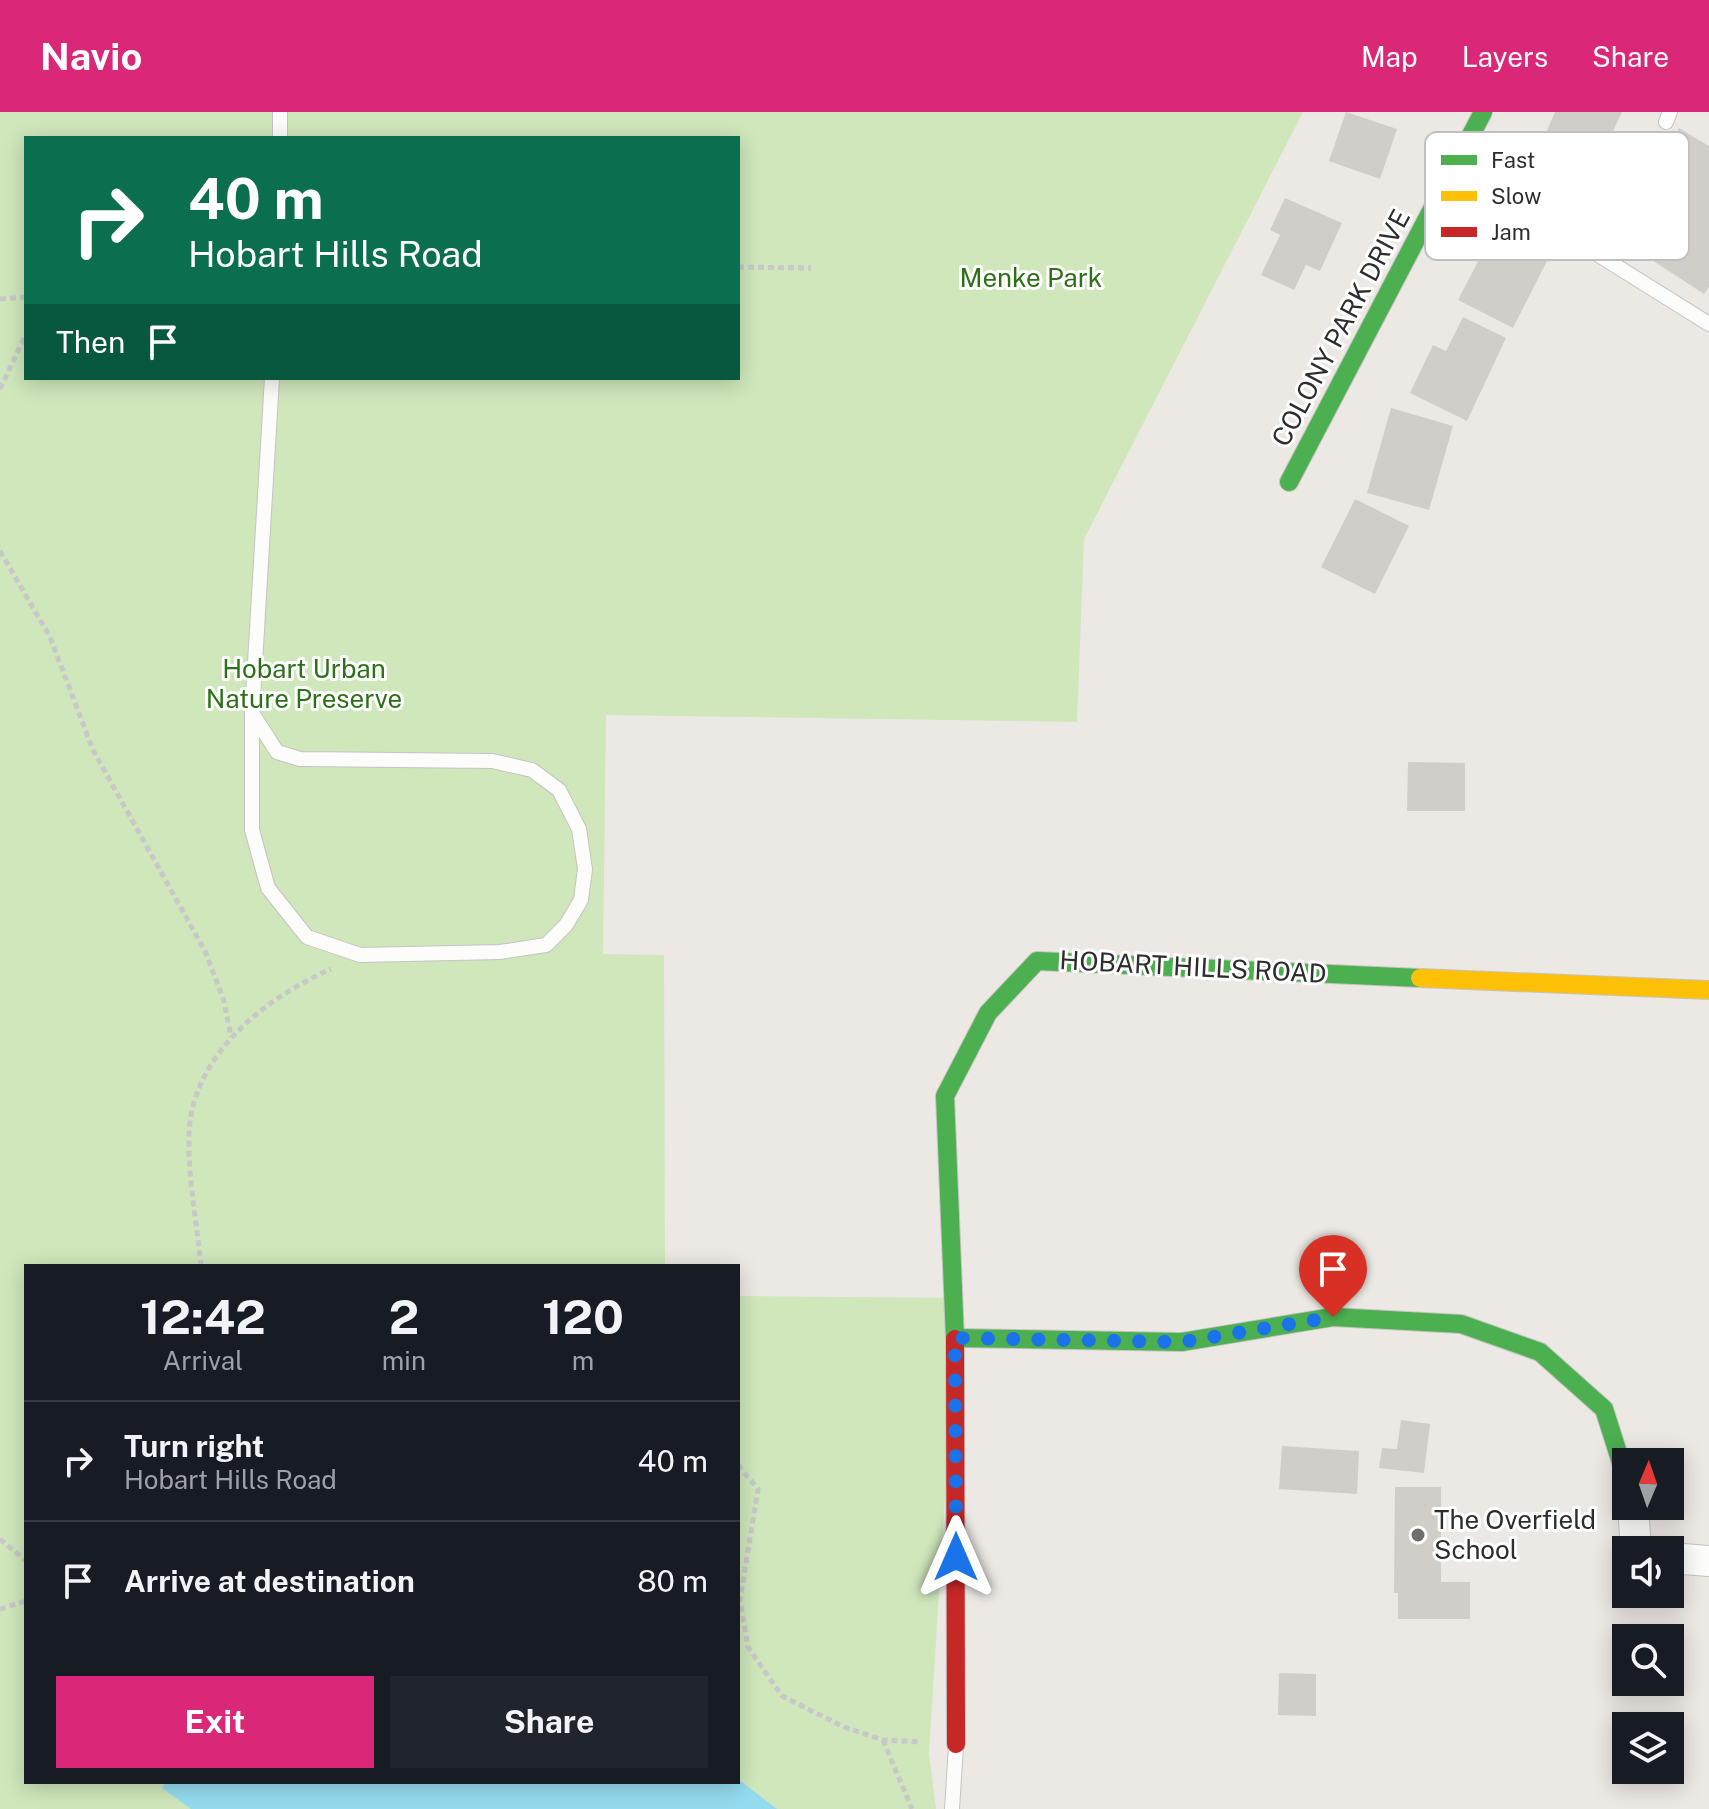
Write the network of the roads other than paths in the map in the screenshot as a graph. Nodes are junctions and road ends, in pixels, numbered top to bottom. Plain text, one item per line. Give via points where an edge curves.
1 (280, 112) edge
2 (1483, 112) edge
3 (1473, 132) edge
4 (280, 136) edge
5 (1425, 223) edge
6 (1607, 260) edge
7 (1709, 324) edge
8 (272, 380) edge
9 (1289, 482) dead end
10 (252, 713) junction
11 (1709, 990) edge
12 (955, 1338) junction
13 (1616, 1448) edge
14 (1684, 1559) edge
15 (1709, 1561) edge
16 (956, 1744) joint
17 (952, 1809) edge

1 - 4 lane
2 - 3 street, COLONY PARK DRIVE
5 - 9 street, COLONY PARK DRIVE
6 - 7 lane
8 - 10 lane
10 - 10 lane via 252,830 268,888 307,937 360,955 500,952 546,945 566,925 581,900 585,869 579,829 559,790 532,770 492,761 300,759 277,752
11 - 12 street, HOBART HILLS ROAD via 1037,961 988,1013 945,1096
12 - 13 street via 1182,1342 1333,1317 1461,1324 1540,1352 1604,1409
12 - 16 street, HOBART HILLS ROAD
14 - 15 street
16 - 17 lane

